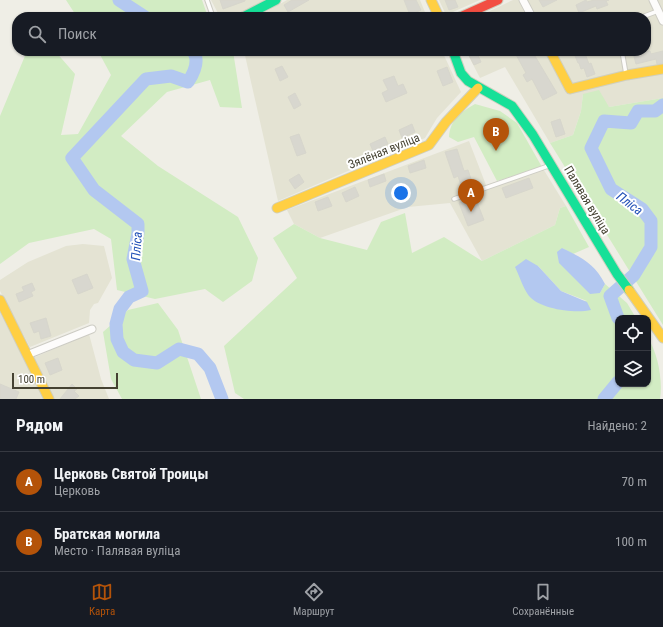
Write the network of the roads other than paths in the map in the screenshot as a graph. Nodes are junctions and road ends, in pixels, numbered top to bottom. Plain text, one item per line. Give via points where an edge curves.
1 (207, 0) edge
2 (276, 0) edge
3 (431, 0) edge
4 (498, 0) edge
5 (523, 0) edge
6 (653, 0) edge
7 (658, 10) junction
8 (211, 12) edge
9 (253, 12) edge
10 (437, 12) edge
11 (471, 12) edge
12 (529, 12) edge
13 (651, 13) edge
14 (663, 21) edge
15 (455, 56) edge
16 (553, 56) edge
17 (623, 56) edge
18 (663, 69) edge
19 (626, 75) junction
20 (478, 88) junction
21 (551, 164) junction
22 (454, 199) dead end
23 (277, 208) dead end
24 (0, 300) edge
25 (92, 328) dead end
26 (663, 338) edge
27 (27, 355) junction
28 (49, 399) edge

1 - 8 lane
2 - 9 street
3 - 10 street
4 - 11 street
5 - 12 street
6 - 7 street
7 - 13 lane
7 - 14 street
15 - 20 street, Палявая вуліца via 461,73
16 - 19 street via 570,89
17 - 19 lane
18 - 19 street
20 - 21 street, Палявая вуліца via 512,106
20 - 23 street, Зялёная вуліца via 446,122 429,145
21 - 22 lane
21 - 26 street, Палявая вуліца via 618,274
24 - 27 street
25 - 27 street
27 - 28 street

